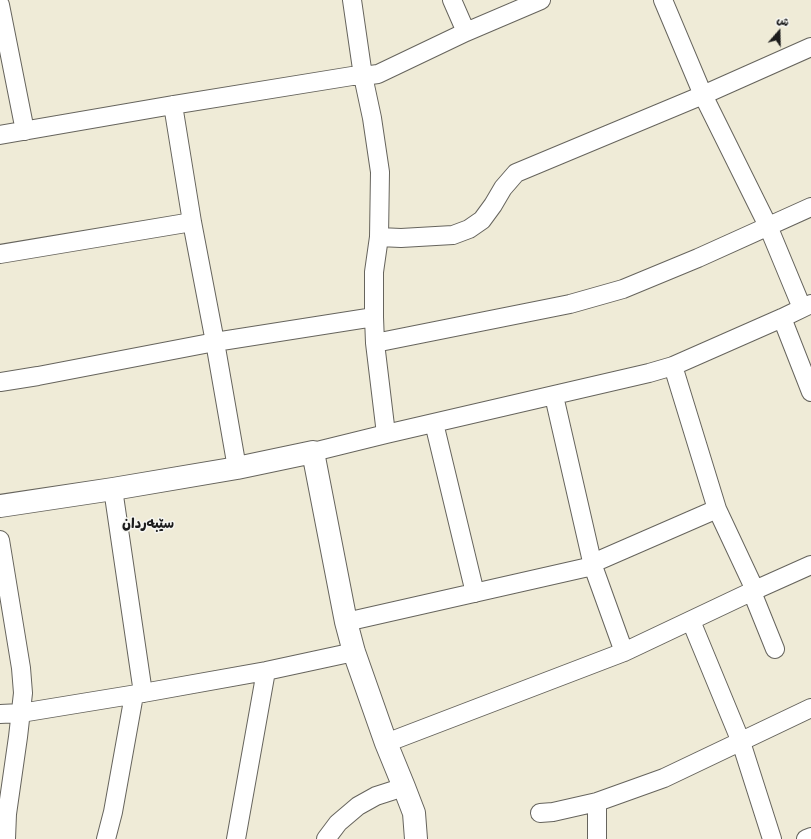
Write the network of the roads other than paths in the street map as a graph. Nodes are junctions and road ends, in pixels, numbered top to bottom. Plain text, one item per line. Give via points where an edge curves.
1 (352, 0) edge
2 (452, 0) edge
3 (541, 0) edge
4 (664, 0) edge
5 (0, 5) edge
6 (466, 32) junction
7 (811, 47) edge
8 (363, 76) junction
9 (703, 95) junction
10 (172, 105) junction
11 (24, 131) junction
12 (0, 135) edge
13 (811, 207) edge
14 (192, 222) junction
15 (768, 226) junction
16 (379, 236) junction
17 (0, 254) edge
18 (806, 306) edge
19 (374, 317) junction
20 (782, 318) junction
21 (216, 342) junction
22 (375, 344) junction
23 (673, 366) junction
24 (0, 382) edge
25 (811, 392) edge
26 (554, 396) junction
27 (434, 423) junction
28 (386, 434) junction
29 (313, 452) junction
30 (237, 468) junction
31 (113, 489) junction
32 (0, 506) edge
33 (717, 509) junction
34 (0, 540) edge
35 (593, 565) junction
36 (811, 565) edge
37 (754, 591) junction
38 (475, 593) junction
39 (691, 620) junction
40 (346, 622) junction
41 (776, 649) dead end
42 (354, 652) junction
43 (624, 652) junction
44 (266, 671) junction
45 (139, 694) junction
46 (811, 708) edge
47 (21, 713) junction
48 (0, 714) edge
49 (741, 742) junction
50 (386, 743) junction
51 (404, 787) junction
52 (597, 802) junction
53 (540, 813) dead end
54 (811, 837) edge
55 (6, 839) edge
56 (106, 839) edge
57 (236, 839) edge
58 (326, 839) edge
59 (416, 839) edge
60 (597, 839) edge
61 (772, 839) edge
62 (806, 839) edge

1 - 8 street
2 - 6 street
3 - 6 street
4 - 9 street
5 - 11 street
6 - 8 street via 378,74
7 - 9 street
8 - 10 street
8 - 16 street via 380,172
9 - 15 street
9 - 16 street via 516,173 482,220 469,229 453,235 401,238
10 - 11 street
10 - 14 street
11 - 12 street
13 - 15 street
14 - 17 street
14 - 21 street
15 - 18 street
15 - 22 street via 623,289 570,304
16 - 19 street via 374,272
18 - 20 street
19 - 21 street
19 - 22 street
20 - 23 street
20 - 25 street
21 - 24 street
21 - 30 street
22 - 28 street
23 - 26 street
23 - 33 street
26 - 27 street
26 - 35 street
27 - 28 street
27 - 38 street
28 - 29 street
29 - 30 street
29 - 40 street
30 - 31 street
31 - 32 street
31 - 45 street
33 - 35 street
33 - 37 street
34 - 47 street via 21,668
35 - 38 street
35 - 43 street
36 - 37 street
37 - 39 street
37 - 41 street
38 - 40 street
39 - 43 street
39 - 49 street
40 - 42 street
42 - 44 street
42 - 50 street
43 - 50 street
44 - 45 street
44 - 57 street
45 - 47 street
45 - 56 street
46 - 49 street
47 - 48 street
47 - 55 street
49 - 52 street via 664,778
49 - 61 street
50 - 51 street
51 - 58 street via 376,796 358,806 338,823
51 - 59 street via 414,813
52 - 53 street
52 - 60 street
54 - 62 street

